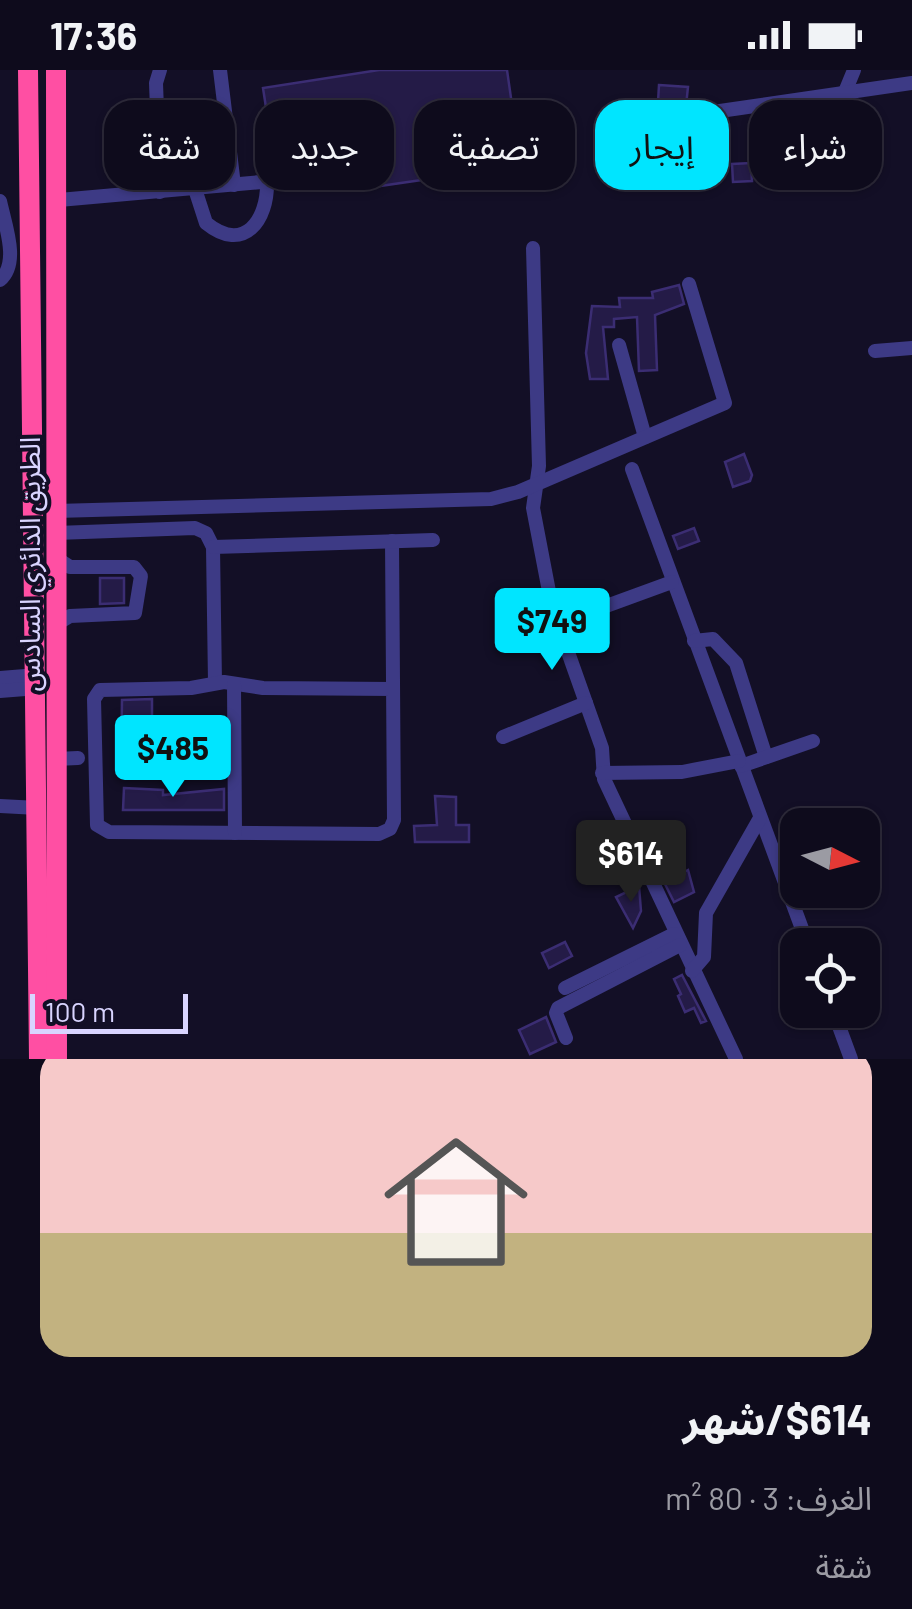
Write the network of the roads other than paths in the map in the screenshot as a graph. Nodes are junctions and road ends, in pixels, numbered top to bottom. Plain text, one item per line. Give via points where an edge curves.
1 (28, 70) edge
2 (56, 70) edge
3 (160, 70) edge
4 (220, 70) edge
5 (854, 70) edge
6 (902, 79) edge
7 (844, 92) junction
8 (224, 100) edge
9 (729, 109) edge
10 (183, 190) edge
11 (195, 190) edge
12 (266, 190) edge
13 (160, 192) junction
14 (32, 196) junction
15 (59, 200) junction
16 (0, 201) edge
17 (4, 247) edge
18 (533, 248) dead end
19 (0, 280) edge
20 (689, 284) dead end
21 (619, 345) dead end
22 (912, 348) edge
23 (875, 351) dead end
24 (644, 437) junction
25 (632, 469) dead end
26 (537, 484) junction
27 (56, 512) junction
28 (56, 534) junction
29 (433, 540) dead end
30 (392, 542) junction
31 (212, 547) junction
32 (56, 558) junction
33 (672, 582) junction
34 (557, 624) junction
35 (56, 625) junction
36 (694, 642) junction
37 (0, 678) edge
38 (46, 681) junction
39 (215, 682) junction
40 (234, 684) junction
41 (393, 689) junction
42 (0, 691) edge
43 (586, 703) junction
44 (503, 738) dead end
45 (813, 741) dead end
46 (86, 758) junction
47 (766, 758) junction
48 (56, 759) junction
49 (740, 763) junction
50 (602, 773) junction
51 (0, 806) edge
52 (38, 808) junction
53 (760, 818) junction
54 (236, 833) junction
55 (802, 928) edge
56 (677, 940) junction
57 (692, 971) junction
58 (565, 988) dead end
59 (839, 1028) edge
60 (566, 1038) dead end
61 (39, 1059) edge
62 (57, 1059) edge
63 (736, 1059) edge
64 (851, 1059) edge

1 - 14 highway, الطريق الدائري السادس
2 - 15 highway, الطريق الدائري السادس
3 - 13 street
4 - 8 street
5 - 7 street
6 - 7 street
7 - 9 street
10 - 13 street
11 - 12 street via 206,223 231,235 262,218
13 - 15 street
14 - 16 street
14 - 38 highway, الطريق الدائري السادس
15 - 27 highway, الطريق الدائري السادس
16 - 17 street
17 - 19 street via 10,265
18 - 26 street
20 - 24 street via 726,400
21 - 24 street
22 - 23 street
24 - 26 street
25 - 33 street
26 - 27 street via 491,499
26 - 34 street via 533,508
27 - 28 highway, الطريق الدائري السادس
28 - 31 street via 195,528
28 - 32 highway, الطريق الدائري السادس
29 - 30 street
30 - 31 street
30 - 41 street
31 - 39 street
32 - 35 highway, الطريق الدائري السادس
32 - 35 street via 70,567 134,567 140,608 70,616
33 - 34 street
33 - 36 street
34 - 43 street
35 - 38 highway, الطريق الدائري السادس
36 - 47 street via 713,638 732,657
36 - 49 street
37 - 38 street
38 - 42 street
38 - 48 highway, الطريق الدائري السادس
38 - 52 highway, الطريق الدائري السادس
39 - 40 street
39 - 46 street via 100,690
40 - 41 street
40 - 54 street
41 - 54 street via 390,829
43 - 44 street
43 - 50 street via 602,748
45 - 47 street
46 - 48 street
46 - 54 street via 102,830
47 - 49 street
48 - 62 highway, الطريق الدائري السادس
49 - 50 street
49 - 53 street
50 - 56 street
51 - 52 street
52 - 61 highway, الطريق الدائري السادس
53 - 55 street
53 - 57 street via 706,913 704,957
56 - 57 street
56 - 58 street
56 - 60 street via 659,963 558,1008
57 - 63 street
59 - 64 street

